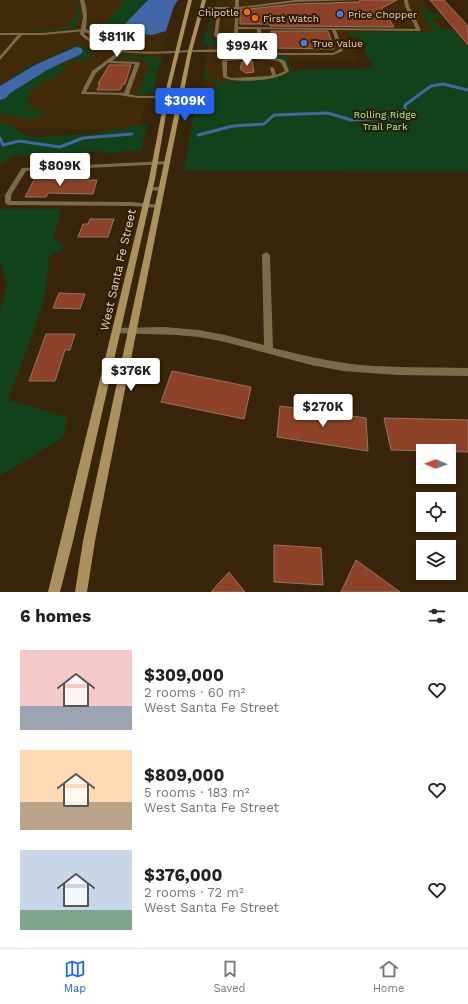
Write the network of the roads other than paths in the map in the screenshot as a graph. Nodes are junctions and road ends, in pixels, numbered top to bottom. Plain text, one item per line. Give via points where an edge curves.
1 (82, 0) edge
2 (190, 0) edge
3 (204, 0) edge
4 (237, 0) edge
5 (357, 0) edge
6 (406, 0) edge
7 (287, 1) edge
8 (309, 1) edge
9 (295, 3) dead end
10 (303, 4) dead end
11 (202, 8) junction
12 (236, 8) junction
13 (236, 15) junction
14 (236, 28) junction
15 (259, 28) junction
16 (334, 29) junction
17 (84, 30) junction
18 (0, 34) edge
19 (22, 34) junction
20 (236, 36) junction
21 (177, 49) junction
22 (190, 49) junction
23 (236, 50) junction
24 (258, 50) junction
25 (122, 51) junction
26 (0, 59) edge
27 (236, 59) junction
28 (106, 62) junction
29 (270, 63) junction
30 (278, 76) junction
31 (270, 77) junction
32 (126, 95) junction
33 (167, 97) junction
34 (155, 163) junction
35 (167, 163) junction
36 (150, 188) junction
37 (162, 189) junction
38 (146, 205) junction
39 (158, 206) junction
40 (266, 255) dead end
41 (117, 331) junction
42 (133, 331) junction
43 (269, 350) junction
44 (468, 372) edge
45 (54, 592) edge
46 (81, 592) edge

1 - 17 street via 85,7
2 - 21 street, West Santa Fe Street
3 - 11 street
4 - 12 street
5 - 8 street
6 - 16 street via 420,30
7 - 8 street
7 - 9 street
7 - 12 street
8 - 10 street
11 - 12 street
11 - 22 street
12 - 13 street
13 - 14 street
13 - 20 street via 218,15 216,36
14 - 15 street
14 - 20 street
15 - 16 street
15 - 24 street
16 - 24 street via 341,51 338,53 276,54
17 - 19 street
17 - 21 street via 103,40 122,45
17 - 25 street via 84,37 93,42
18 - 19 street
19 - 26 street
20 - 23 street
21 - 22 street
21 - 25 street
21 - 33 street, West Santa Fe Street
22 - 23 street
22 - 35 street
23 - 24 street
23 - 27 street
25 - 28 street
27 - 29 street
27 - 31 street via 224,62 225,77
28 - 32 street via 138,64
28 - 32 street via 94,72 83,93
29 - 30 street
29 - 30 street via 283,62 287,71
29 - 31 street
30 - 31 street
32 - 33 street
33 - 34 street, West Santa Fe Street
34 - 35 street
34 - 36 street, West Santa Fe Street
34 - 38 street via 24,169 8,195 8,203
35 - 37 street
36 - 37 street
36 - 38 street, West Santa Fe Street
37 - 39 street
38 - 39 street
38 - 41 street, West Santa Fe Street
39 - 42 street
40 - 43 street
41 - 42 street
41 - 45 street, West Santa Fe Street
42 - 43 street via 210,335
42 - 46 street via 89,541
43 - 44 street via 326,364 357,368

